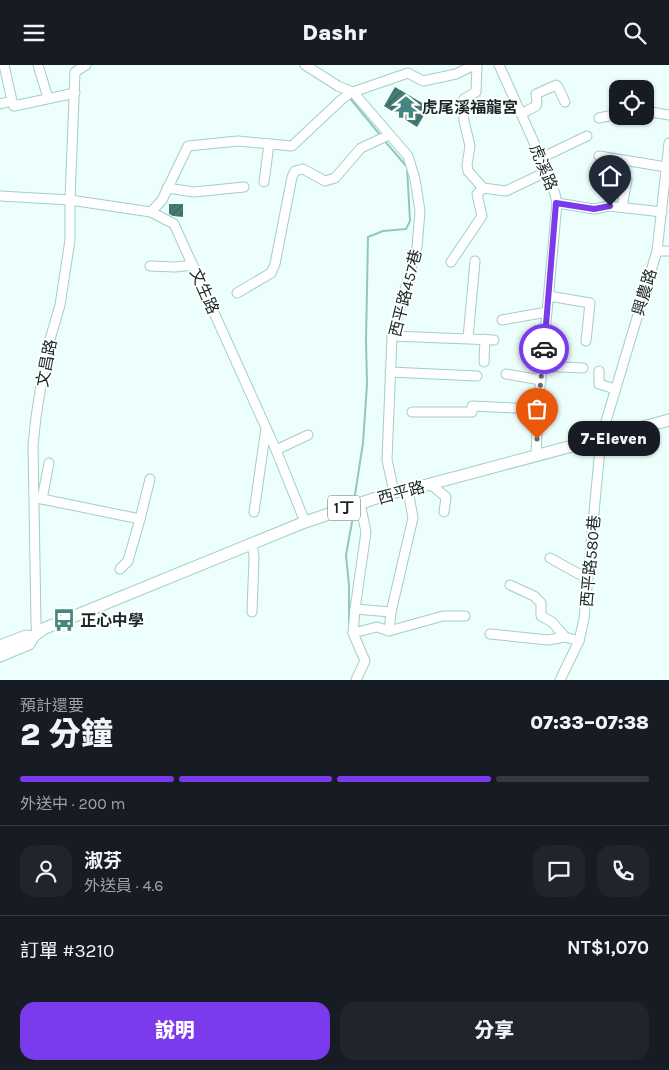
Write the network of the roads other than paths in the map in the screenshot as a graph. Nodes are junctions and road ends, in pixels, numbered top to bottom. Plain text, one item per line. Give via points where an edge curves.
1 (4, 65) edge
2 (38, 65) edge
3 (86, 65) edge
4 (305, 65) edge
5 (476, 65) edge
6 (499, 65) edge
7 (74, 69) edge
8 (75, 93) junction
9 (354, 95) junction
10 (48, 98) junction
11 (12, 101) junction
12 (565, 102) dead end
13 (0, 104) edge
14 (654, 112) edge
15 (521, 114) junction
16 (669, 115) edge
17 (609, 116) edge
18 (599, 118) dead end
19 (389, 135) junction
20 (587, 136) dead end
21 (669, 143) edge
22 (269, 144) junction
23 (598, 156) dead end
24 (541, 158) junction
25 (666, 167) junction
26 (546, 172) junction
27 (627, 179) dead end
28 (264, 182) dead end
29 (244, 187) dead end
30 (167, 188) junction
31 (483, 188) junction
32 (0, 196) edge
33 (70, 200) junction
34 (556, 203) junction
35 (622, 207) junction
36 (665, 207) edge
37 (151, 212) junction
38 (657, 251) junction
39 (669, 251) edge
40 (475, 261) dead end
41 (451, 262) dead end
42 (150, 265) dead end
43 (193, 265) junction
44 (238, 293) dead end
45 (549, 296) junction
46 (547, 312) junction
47 (502, 320) dead end
48 (392, 336) junction
49 (468, 338) junction
50 (586, 341) dead end
51 (484, 362) dead end
52 (542, 366) junction
53 (583, 368) dead end
54 (598, 371) dead end
55 (390, 372) junction
56 (506, 374) dead end
57 (477, 376) dead end
58 (541, 380) junction
59 (615, 389) junction
60 (538, 409) junction
61 (412, 412) dead end
62 (669, 420) edge
63 (266, 428) junction
64 (308, 435) dead end
65 (601, 438) junction
66 (276, 450) junction
67 (536, 455) junction
68 (49, 463) dead end
69 (150, 479) dead end
70 (430, 484) junction
71 (408, 490) junction
72 (394, 492) junction
73 (38, 498) junction
74 (360, 503) junction
75 (254, 512) dead end
76 (444, 512) dead end
77 (140, 519) junction
78 (304, 521) junction
79 (252, 543) junction
80 (550, 558) dead end
81 (120, 569) dead end
82 (588, 579) junction
83 (510, 585) dead end
84 (355, 609) junction
85 (252, 611) dead end
86 (391, 613) junction
87 (465, 616) dead end
88 (389, 631) junction
89 (353, 633) junction
90 (490, 634) dead end
91 (35, 635) junction
92 (565, 637) junction
93 (579, 641) junction
94 (0, 646) edge
95 (0, 656) edge
96 (356, 680) edge
97 (560, 680) edge

1 - 11 street
2 - 10 street
3 - 7 street
4 - 9 street
5 - 9 street via 456,74 423,81 408,73
5 - 31 street via 476,92 462,104 470,146 468,171
6 - 15 street, 虎溪路
7 - 8 street, 文昌路
8 - 10 street
8 - 33 street, 文昌路
9 - 19 street, 西平路457巷
9 - 22 street via 341,100 292,146
10 - 11 street via 14,106
11 - 13 street
12 - 15 street via 556,85 536,94 536,106
14 - 16 street
15 - 24 street, 虎溪路
17 - 18 street
19 - 44 street via 361,148 334,178 325,181 303,169 296,171 292,177 275,264 270,273
19 - 48 street, 西平路457巷 via 408,156 420,211 417,247
20 - 24 street
21 - 25 street, 興農路
22 - 28 street
22 - 30 street via 238,141 188,146
23 - 25 street
24 - 26 street, 虎溪路
25 - 36 street, 興農路
26 - 31 street via 506,191
26 - 34 street, 虎溪路
27 - 35 street
29 - 30 street via 194,192
30 - 37 street
31 - 41 street via 477,194 482,216
32 - 33 street, 文生路
33 - 37 street, 文生路
33 - 73 street, 文昌路 via 70,240 60,305 46,353 36,417 33,445
34 - 35 street via 594,209
34 - 45 street, 虎溪路
35 - 36 street
36 - 38 street, 興農路
37 - 43 street, 文生路 via 174,224
38 - 39 street
38 - 59 street, 興農路
40 - 49 street
42 - 43 street
43 - 63 street, 文生路
45 - 46 street, 虎溪路
45 - 50 street via 590,303
46 - 47 street
46 - 52 street, 虎溪路
48 - 49 street
48 - 55 street, 西平路457巷
49 - 51 street via 490,340
52 - 53 street
52 - 58 street, 虎溪路
54 - 59 street via 599,384
55 - 57 street
55 - 72 street, 西平路457巷 via 387,460
56 - 58 street
58 - 60 street, 虎溪路
59 - 65 street, 興農路
60 - 61 street via 472,406 472,412
60 - 67 street, 虎溪路
62 - 65 main road, 西平路 / 1丁
63 - 66 street, 文生路
63 - 75 street
64 - 66 street
65 - 67 main road, 西平路 / 1丁
65 - 82 street, 西平路580巷
66 - 78 street, 文生路
67 - 70 main road, 西平路 / 1丁
68 - 73 street
69 - 77 street
70 - 71 main road, 西平路 / 1丁
70 - 76 street via 446,497
71 - 72 main road, 西平路 / 1丁
71 - 86 street via 413,518
72 - 74 main road, 西平路 / 1丁
73 - 77 street
73 - 91 street, 文昌路
74 - 78 main road, 西平路 / 1丁
74 - 84 street via 366,532
77 - 81 street via 128,561
78 - 79 main road, 西平路 / 1丁
79 - 85 street
79 - 91 main road, 西平路 / 1丁
80 - 82 street
82 - 93 street, 西平路580巷
83 - 92 street via 534,596 541,603 540,616 552,622
84 - 86 street
84 - 89 street
86 - 88 street
87 - 88 street via 443,616
88 - 89 street via 377,627
89 - 96 street via 365,661
90 - 92 street via 548,640
91 - 94 main road, 西平路 / 1丁 via 26,635
91 - 95 main road, 西平路 / 1丁 via 30,644
92 - 93 street
93 - 97 street, 西平路580巷

